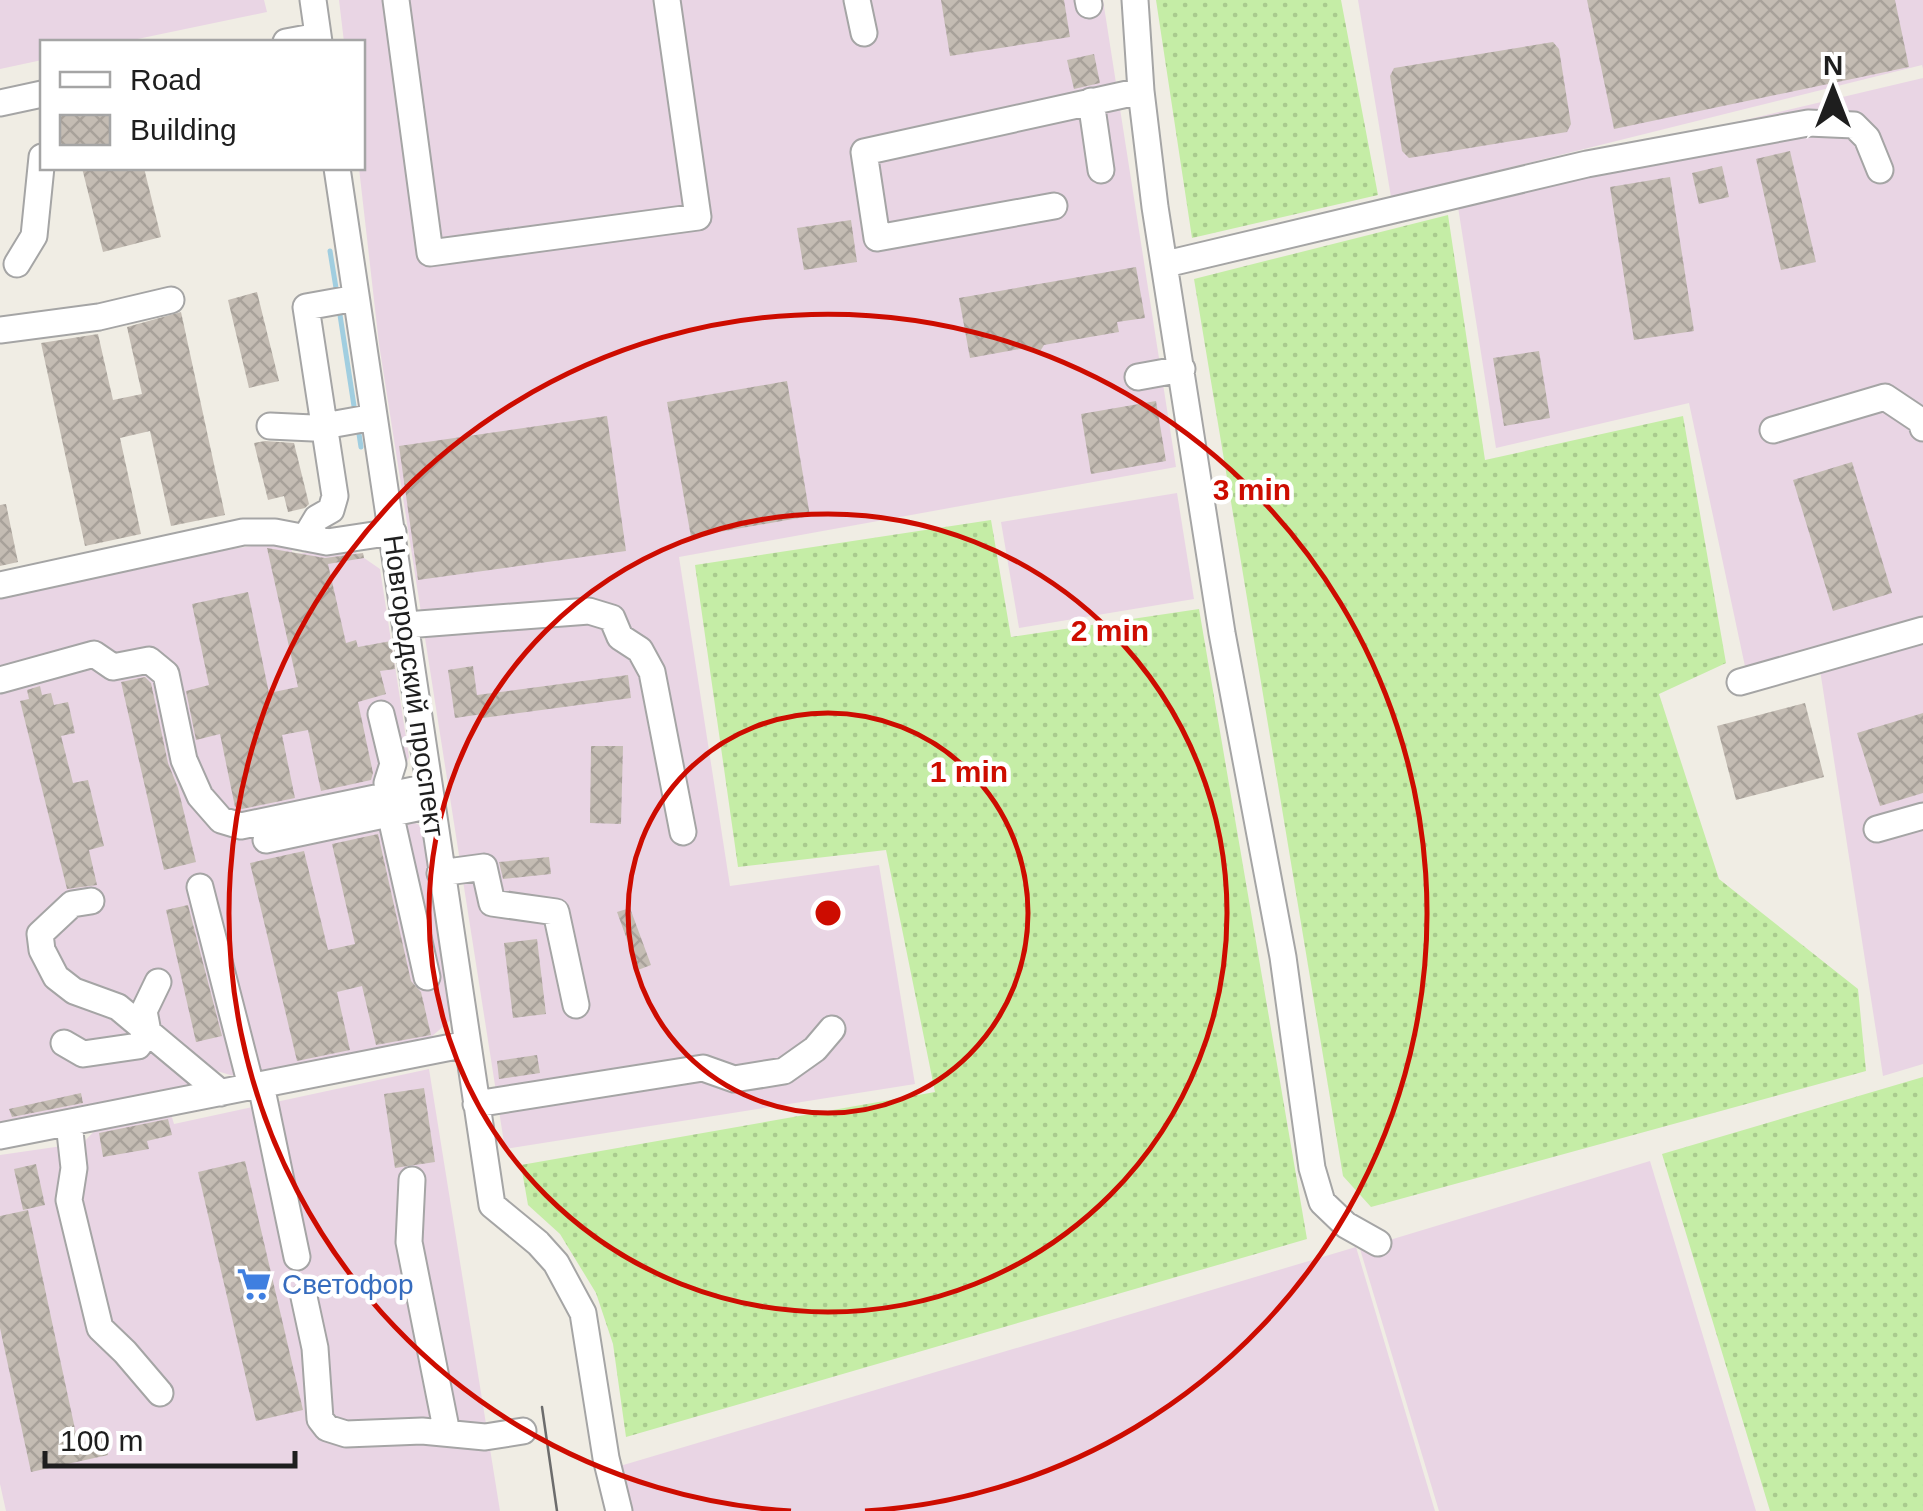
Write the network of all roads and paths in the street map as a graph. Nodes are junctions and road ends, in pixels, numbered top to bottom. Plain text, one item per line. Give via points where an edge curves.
1 (312, 0) edge
2 (396, 0) edge
3 (666, 0) edge
4 (857, 0) edge
5 (1135, 0) edge
6 (864, 33) dead end
7 (318, 39) edge
8 (1141, 91) junction
9 (40, 94) edge
10 (1090, 102) junction
11 (0, 103) edge
12 (41, 170) edge
13 (337, 170) edge
14 (1101, 170) dead end
15 (1880, 170) dead end
16 (1054, 206) dead end
17 (17, 264) dead end
18 (1166, 264) junction
19 (356, 298) junction
20 (171, 300) dead end
21 (0, 330) edge
22 (1182, 370) junction
23 (1138, 377) dead end
24 (374, 417) junction
25 (270, 426) dead end
26 (324, 426) junction
27 (1923, 428) edge
28 (1773, 430) dead end
29 (393, 532) junction
30 (305, 538) junction
31 (0, 585) edge
32 (406, 625) junction
33 (1923, 630) edge
34 (0, 680) edge
35 (1740, 682) dead end
36 (381, 714) dead end
37 (430, 796) junction
38 (390, 804) junction
39 (1923, 816) edge
40 (1877, 829) dead end
41 (683, 832) dead end
42 (266, 840) dead end
43 (440, 873) junction
44 (200, 887) dead end
45 (91, 901) dead end
46 (428, 977) dead end
47 (158, 982) dead end
48 (576, 1005) dead end
49 (832, 1028) dead end
50 (148, 1032) junction
51 (64, 1043) dead end
52 (467, 1044) junction
53 (256, 1086) junction
54 (220, 1092) junction
55 (476, 1104) junction
56 (69, 1122) junction
57 (0, 1136) edge
58 (412, 1180) dead end
59 (1378, 1243) dead end
60 (297, 1258) dead end
61 (304, 1298) dead end
62 (160, 1393) dead end
63 (524, 1431) dead end
64 (447, 1432) junction
65 (619, 1511) edge

1 - 7 street
2 - 3 street via 430,253 698,216
4 - 6 street
5 - 8 street
8 - 10 street
8 - 18 street
9 - 11 street
10 - 14 street
10 - 16 street via 864,152 877,238
12 - 17 street via 34,236
13 - 19 street, Новгородский проспект
15 - 18 street via 1854,125 1808,123 1586,164
18 - 22 street
19 - 24 street, Новгородский проспект
19 - 26 street via 306,307
20 - 21 street via 99,318
22 - 23 street
22 - 59 street via 1312,1168 1322,1202
24 - 26 street
24 - 29 street, Новгородский проспект
25 - 26 street
26 - 30 street via 335,496
27 - 28 street via 1885,397
29 - 30 street via 328,542
29 - 32 street, Новгородский проспект
30 - 31 street via 243,532
32 - 37 street, Новгородский проспект via 430,708
32 - 41 street via 589,611 612,618 652,672
33 - 35 street
34 - 38 street via 94,654 113,667 149,660 166,674 184,760 200,796 221,820 241,826
36 - 38 street via 394,764 387,782
37 - 38 street
37 - 43 street, Новгородский проспект
38 - 42 street
38 - 46 street
39 - 40 street
43 - 48 street via 484,867 492,903 556,912
43 - 52 street, Новгородский проспект
44 - 53 street
45 - 50 street via 72,904 56,917 40,934 42,950 56,977 74,991 118,1007
47 - 50 street via 144,1011
49 - 55 street via 784,1072 734,1079 703,1068
50 - 51 street via 138,1046 104,1053 83,1054
50 - 54 street
52 - 53 street
52 - 55 street, Новгородский проспект
53 - 54 street
53 - 60 street
54 - 56 street
55 - 65 street, Новгородский проспект via 492,1205 556,1263 583,1313
56 - 57 street
56 - 62 street via 70,1200 100,1328
58 - 64 street via 409,1242
61 - 64 street via 320,1419 327,1428 346,1434
63 - 64 street via 484,1437

